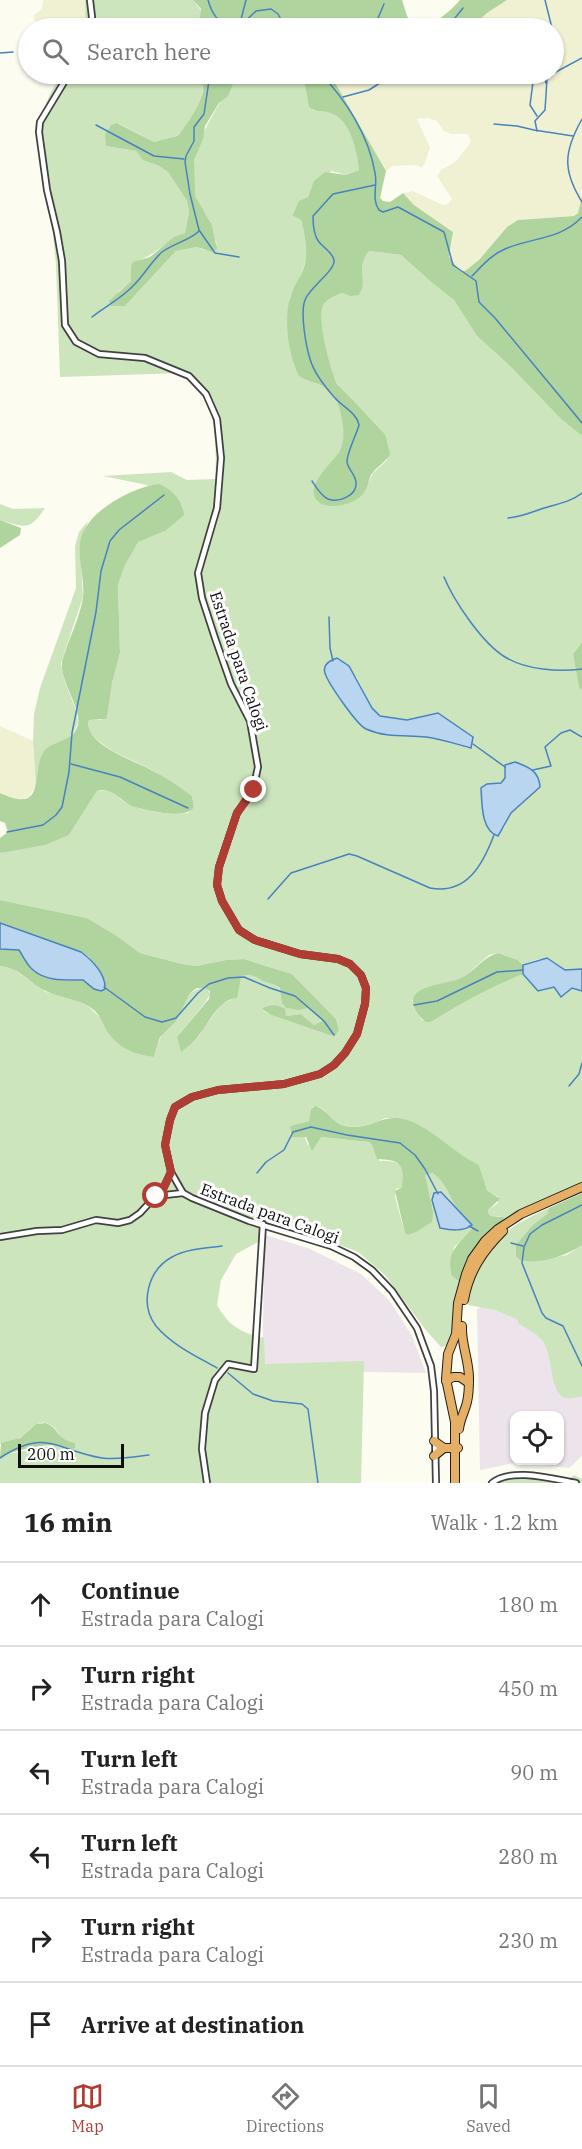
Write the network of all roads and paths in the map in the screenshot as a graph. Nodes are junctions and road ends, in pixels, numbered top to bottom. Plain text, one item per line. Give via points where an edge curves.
1 (90, 0) edge
2 (92, 18) edge
3 (63, 84) edge
4 (171, 1172) junction
5 (582, 1189) edge
6 (183, 1193) junction
7 (156, 1196) junction
8 (263, 1224) junction
9 (0, 1237) edge
10 (446, 1381) junction
11 (469, 1383) junction
12 (434, 1441) junction
13 (444, 1448) junction
14 (457, 1448) junction
15 (434, 1456) junction
16 (207, 1483) edge
17 (436, 1483) edge
18 (457, 1483) edge
19 (492, 1483) edge
20 (576, 1483) edge

1 - 2 street
3 - 4 street, Estrada para Calogi via 40,122 39,132 62,261 65,325 76,342 99,354 145,358 189,376 206,394 217,419 217,508 198,573 214,638 250,722 258,767 254,790 237,813 219,867 217,885 222,901 239,930 255,940 350,964 361,975 366,988 357,1034 334,1065 320,1074 284,1084 218,1090 192,1097 175,1107 165,1145
4 - 6 street, Estrada para Calogi
4 - 7 street
5 - 10 highway via 521,1214 485,1240 463,1280
5 - 11 highway via 510,1226 481,1255 468,1282 463,1307 461,1334 469,1361
6 - 7 street
6 - 8 street, Estrada para Calogi
7 - 9 street via 130,1220 96,1220 62,1230
8 - 12 street, Estrada para Calogi via 354,1257 396,1296 417,1328 430,1366
8 - 16 street via 254,1369 228,1364 215,1380 205,1413 202,1449
10 - 11 highway via 460,1377
10 - 14 highway
11 - 14 highway
12 - 13 highway
12 - 15 street, Estrada para Calogi
13 - 14 highway
13 - 15 highway
14 - 18 highway
15 - 17 street, Estrada para Calogi
19 - 20 street via 511,1475

